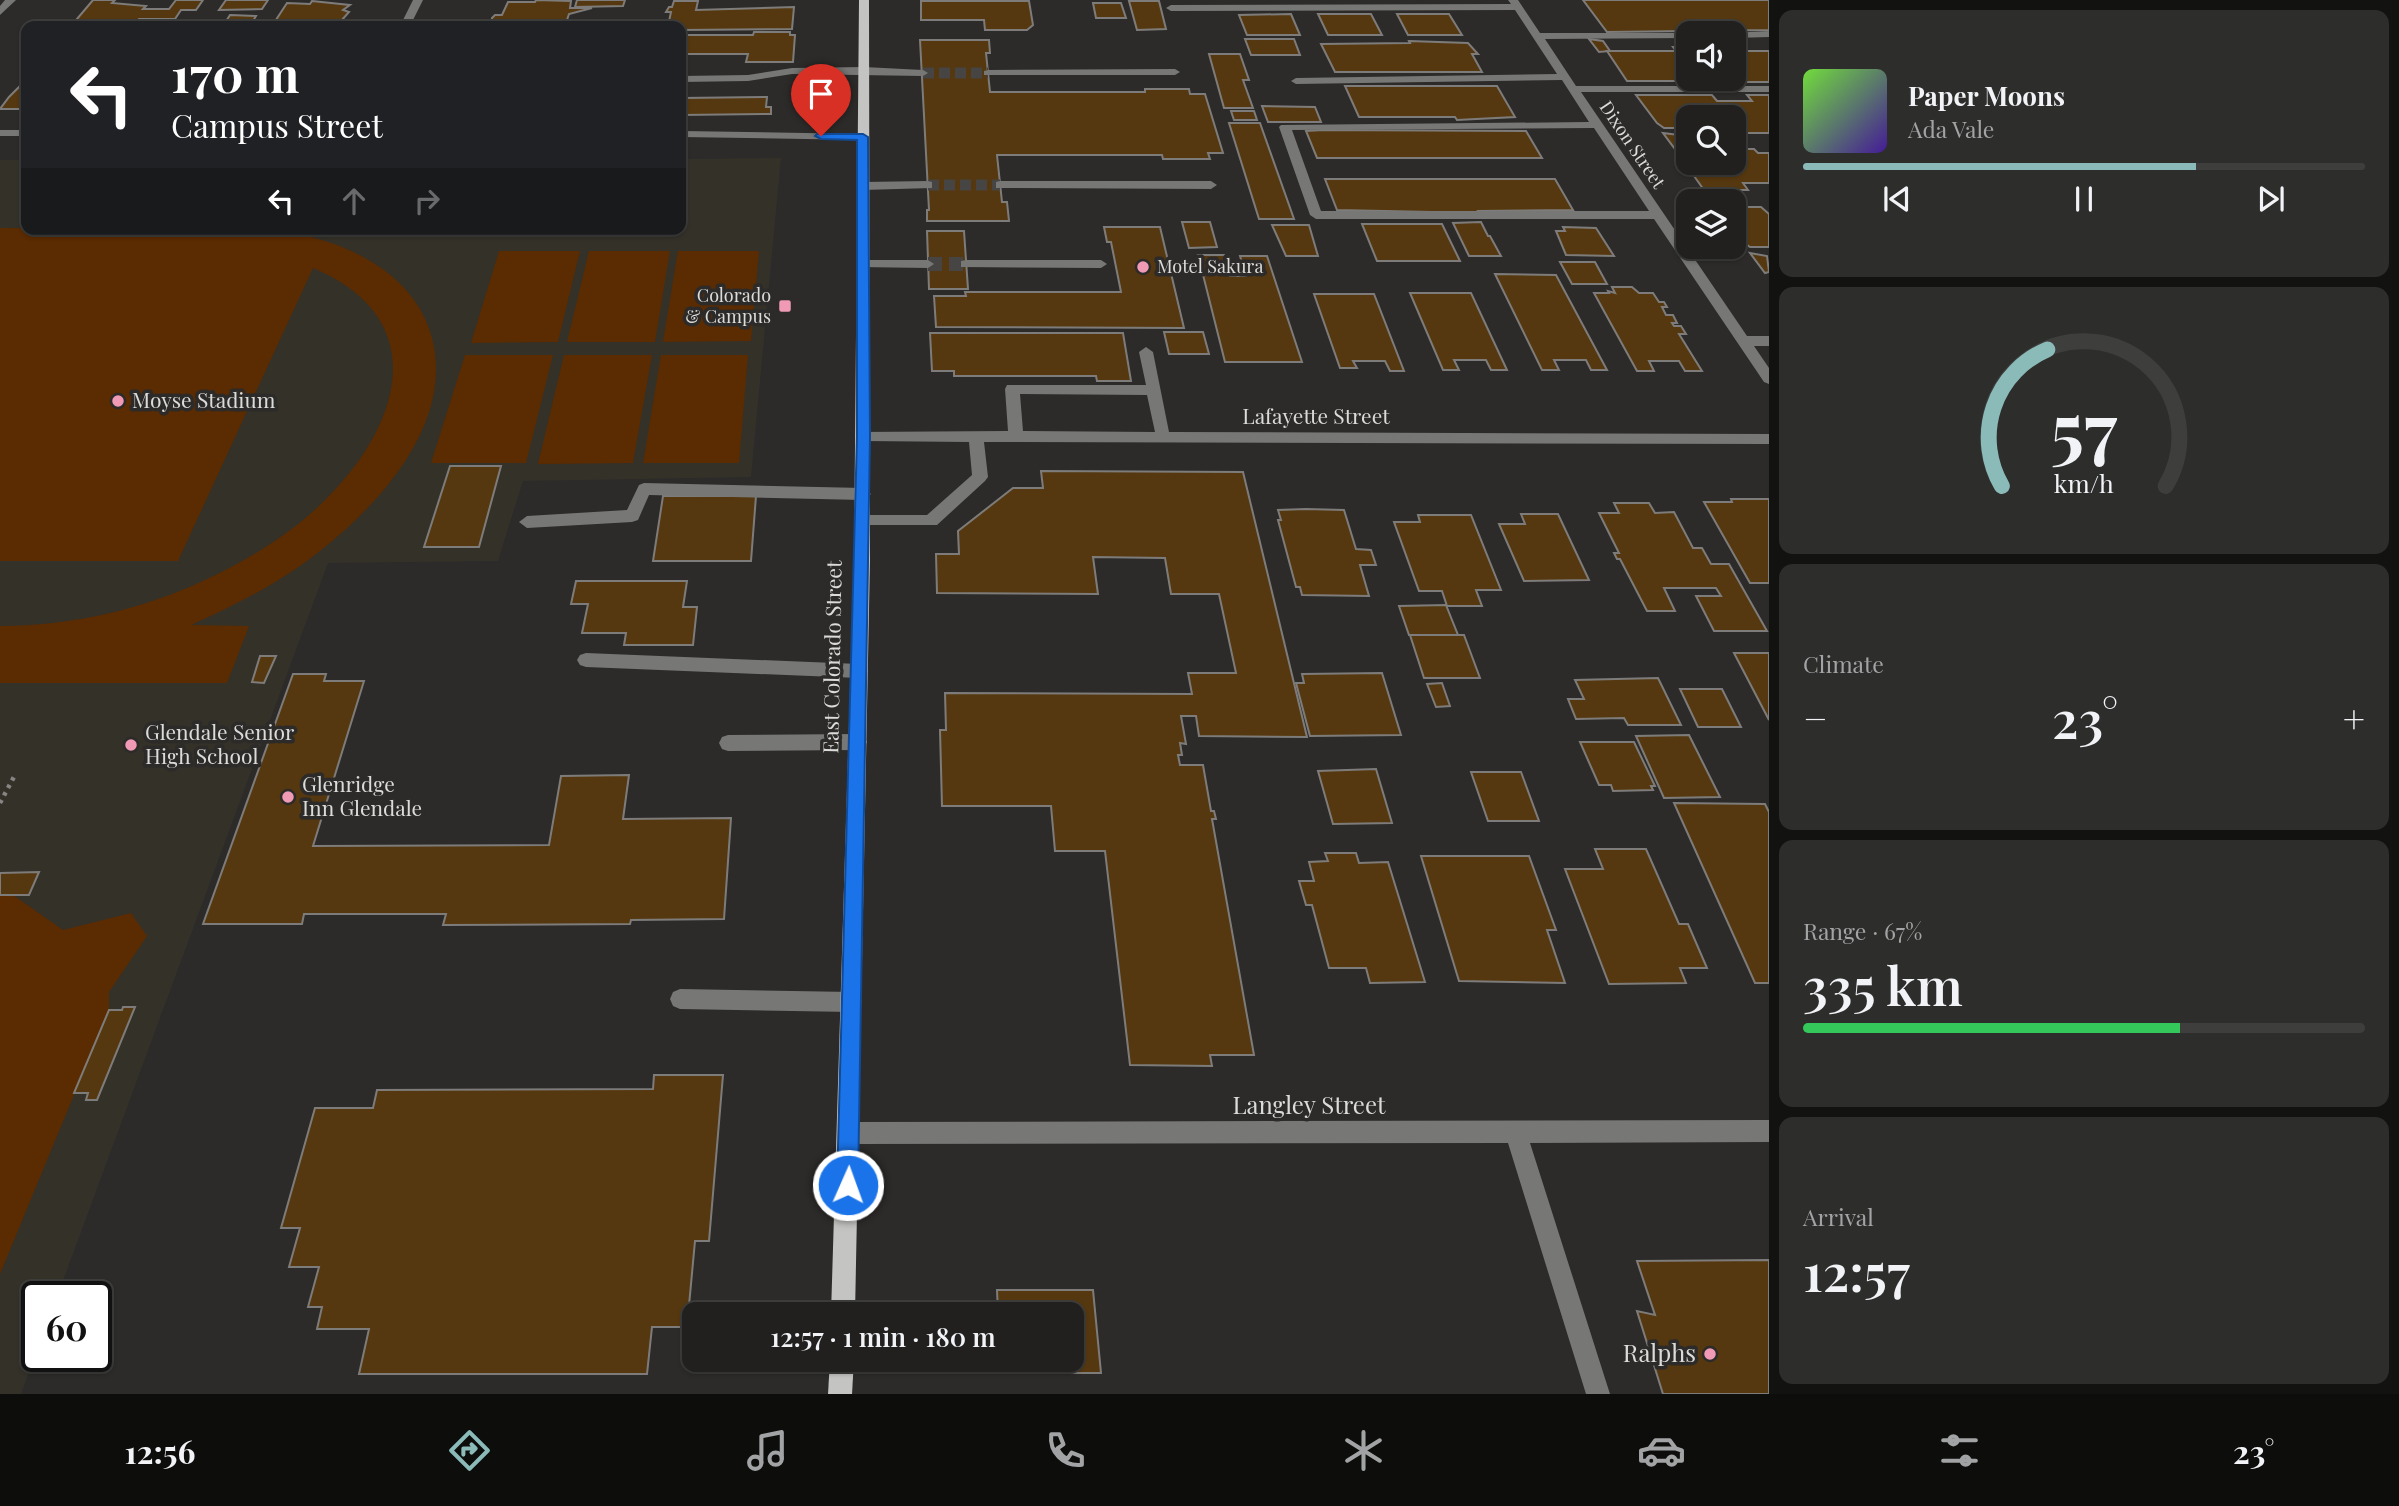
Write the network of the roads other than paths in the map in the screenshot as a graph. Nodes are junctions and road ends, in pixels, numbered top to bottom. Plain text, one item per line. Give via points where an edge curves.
1 (11, 0) edge
2 (418, 0) edge
3 (864, 0) edge
4 (0, 1) edge
5 (1516, 4) edge
6 (1171, 8) dead end
7 (0, 12) edge
8 (408, 21) edge
9 (1746, 34) edge
10 (1769, 34) edge
11 (1676, 35) edge
12 (1538, 36) junction
13 (864, 71) junction
14 (1175, 72) dead end
15 (923, 73) tunnel mouth
16 (988, 73) tunnel mouth
17 (1565, 77) junction
18 (686, 79) edge
19 (1296, 81) dead end
20 (1574, 89) junction
21 (1769, 89) edge
22 (1597, 125) junction
23 (0, 133) edge
24 (21, 133) edge
25 (686, 134) edge
26 (863, 137) junction
27 (928, 185) tunnel mouth
28 (1000, 185) tunnel mouth
29 (1211, 185) dead end
30 (863, 186) junction
31 (1658, 215) junction
32 (864, 264) junction
33 (928, 264) tunnel mouth
34 (966, 264) tunnel mouth
35 (1101, 264) dead end
36 (1744, 341) junction
37 (1769, 341) edge
38 (1146, 352) dead end
39 (1764, 364) edge
40 (1769, 379) edge
41 (1154, 390) junction
42 (863, 436) junction
43 (976, 436) junction
44 (1016, 437) junction
45 (1163, 437) junction
46 (1769, 439) edge
47 (863, 494) junction
48 (862, 521) junction
49 (527, 522) dead end
50 (586, 660) dead end
51 (859, 671) junction
52 (858, 742) junction
53 (728, 743) dead end
54 (680, 999) dead end
55 (852, 1002) junction
56 (1769, 1131) edge
57 (1516, 1132) junction
58 (849, 1133) junction
59 (843, 1302) edge
60 (841, 1372) edge
61 (840, 1394) edge
62 (1598, 1394) edge

1 - 4 street
1 - 7 street
2 - 8 street
3 - 13 main road, East Colorado Street
5 - 6 street
5 - 12 street, Dixon Street
9 - 10 street
11 - 12 street
12 - 17 street, Dixon Street
13 - 15 street
13 - 18 street
13 - 26 main road, East Colorado Street
14 - 16 street
17 - 19 street
17 - 20 street, Dixon Street
20 - 21 street
20 - 22 street, Dixon Street
22 - 31 street, Dixon Street
22 - 31 street via 1285,127 1316,215
23 - 24 street
25 - 26 street
26 - 30 main road, East Colorado Street
27 - 30 street
28 - 29 street
30 - 32 main road, East Colorado Street
31 - 36 street, Dixon Street
32 - 33 street
32 - 42 main road, East Colorado Street
34 - 35 street
36 - 37 street
36 - 39 street, Dixon Street
38 - 41 street
39 - 40 street, Dixon Street
41 - 44 street via 1012,389
41 - 45 street
42 - 43 street, Lafayette Street
42 - 47 main road, East Colorado Street
43 - 44 street, Lafayette Street
43 - 48 street via 980,477 931,521
44 - 45 street, Lafayette Street
45 - 46 street, Lafayette Street
47 - 48 main road, East Colorado Street
47 - 49 street via 644,489 632,516
48 - 51 main road, East Colorado Street
50 - 51 street
51 - 52 main road, East Colorado Street
52 - 53 street
52 - 55 main road, East Colorado Street
54 - 55 street
55 - 58 main road, East Colorado Street
56 - 57 street, Langley Street
57 - 58 street, Langley Street
57 - 62 street
58 - 59 main road, East Colorado Street
60 - 61 main road

